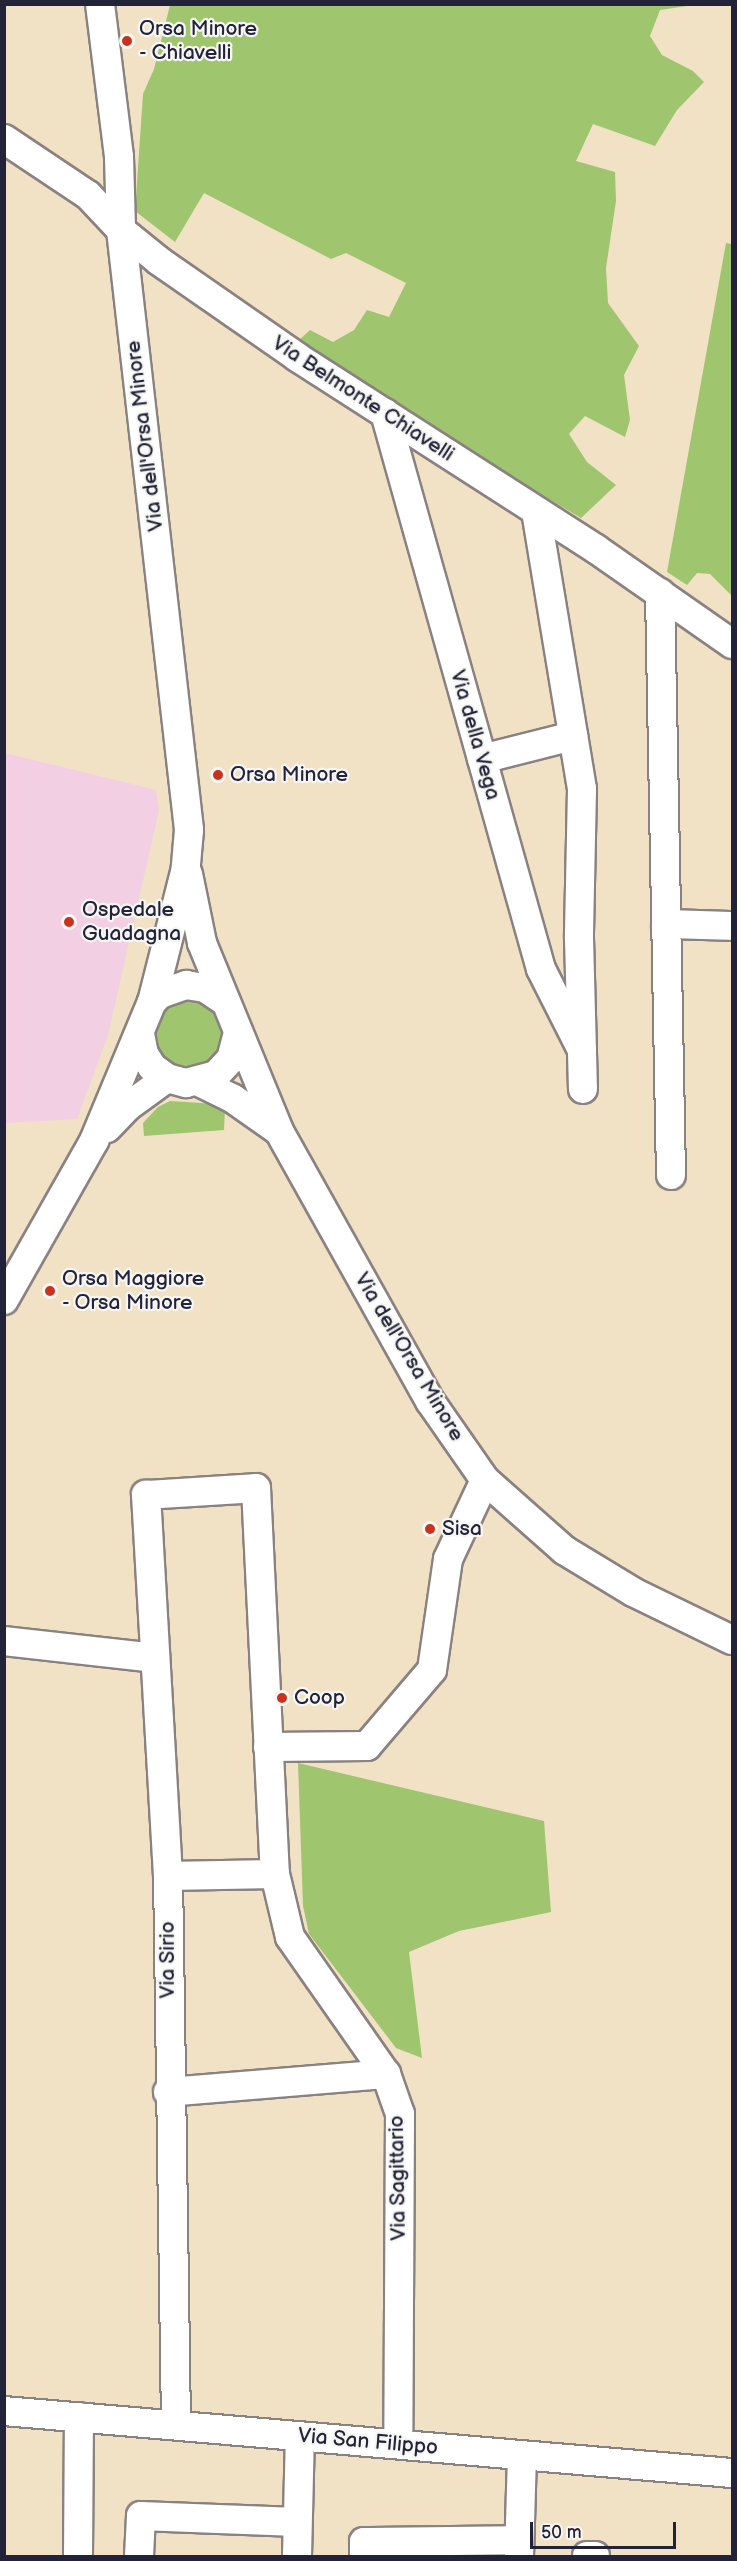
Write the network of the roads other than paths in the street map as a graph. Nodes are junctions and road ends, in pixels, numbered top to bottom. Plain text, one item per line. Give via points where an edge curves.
1 (100, 4) edge
2 (4, 139) edge
3 (121, 230) junction
4 (385, 413) junction
5 (536, 511) junction
6 (660, 593) junction
7 (732, 644) edge
8 (573, 736) junction
9 (482, 759) junction
10 (186, 868) junction
11 (666, 924) junction
12 (732, 926) edge
13 (152, 1002) junction
14 (226, 1002) junction
15 (238, 1032) junction
16 (140, 1034) junction
17 (582, 1050) junction
18 (167, 1078) junction
19 (199, 1082) junction
20 (583, 1089) dead end
21 (279, 1131) junction
22 (94, 1141) junction
23 (671, 1174) dead end
24 (4, 1300) edge
25 (485, 1480) junction
26 (146, 1495) joint
27 (732, 1640) edge
28 (4, 1641) edge
29 (155, 1658) junction
30 (268, 1747) junction
31 (275, 1874) junction
32 (168, 1876) junction
33 (386, 2074) junction
34 (168, 2092) junction
35 (4, 2410) edge
36 (79, 2417) junction
37 (176, 2425) junction
38 (300, 2436) junction
39 (398, 2444) junction
40 (522, 2455) junction
41 (732, 2473) edge
42 (296, 2522) junction
43 (519, 2548) edge
44 (78, 2556) edge
45 (139, 2556) edge
46 (297, 2556) edge
47 (364, 2556) edge
48 (587, 2556) edge
49 (595, 2556) edge

1 - 3 street, Via dell'Orsa Minore via 119,157
2 - 3 street, Via Belmonte Chiavelli via 88,195
3 - 4 street, Via Belmonte Chiavelli via 159,261
3 - 10 street, Via dell'Orsa Minore via 187,798
4 - 5 street, Via Belmonte Chiavelli
4 - 9 street, Via della Vega
5 - 6 street, Via Belmonte Chiavelli
5 - 8 street
6 - 7 street, Via Belmonte Chiavelli
6 - 11 street
8 - 9 street
8 - 17 street via 582,789
9 - 17 street, Via della Vega via 541,969
10 - 13 street
10 - 14 street via 202,943
11 - 12 street
11 - 23 street
13 - 14 street via 160,994 186,985 205,988
13 - 16 street via 143,1016
14 - 15 street
15 - 19 street via 231,1059 216,1075
15 - 21 street, Via dell'Orsa Minore
16 - 18 street via 144,1054
16 - 22 street
17 - 20 street
18 - 19 street
18 - 22 street via 127,1107
19 - 21 street via 232,1098
21 - 25 street, Via dell'Orsa Minore via 430,1401
22 - 24 street
25 - 27 street, Via dell'Orsa Minore via 564,1550 633,1592
25 - 30 street via 448,1559 432,1670 367,1746
26 - 29 street, Via Sirio
26 - 30 street, Via Sagittario via 256,1488
28 - 29 street
29 - 32 street, Via Sirio
30 - 31 street, Via Sagittario
31 - 32 street
31 - 33 street, Via Sagittario via 290,1937
32 - 34 street, Via Sirio
33 - 34 street
33 - 39 street, Via Sagittario via 400,2114
34 - 37 street, Via Sirio
35 - 36 street, Via San Filippo
36 - 37 street, Via San Filippo
36 - 44 street
37 - 38 street, Via San Filippo
38 - 39 street, Via San Filippo
38 - 42 street
39 - 40 street, Via San Filippo
40 - 41 street, Via San Filippo
40 - 43 street
42 - 45 street via 141,2516
42 - 46 street
43 - 47 street via 364,2542
48 - 49 street

